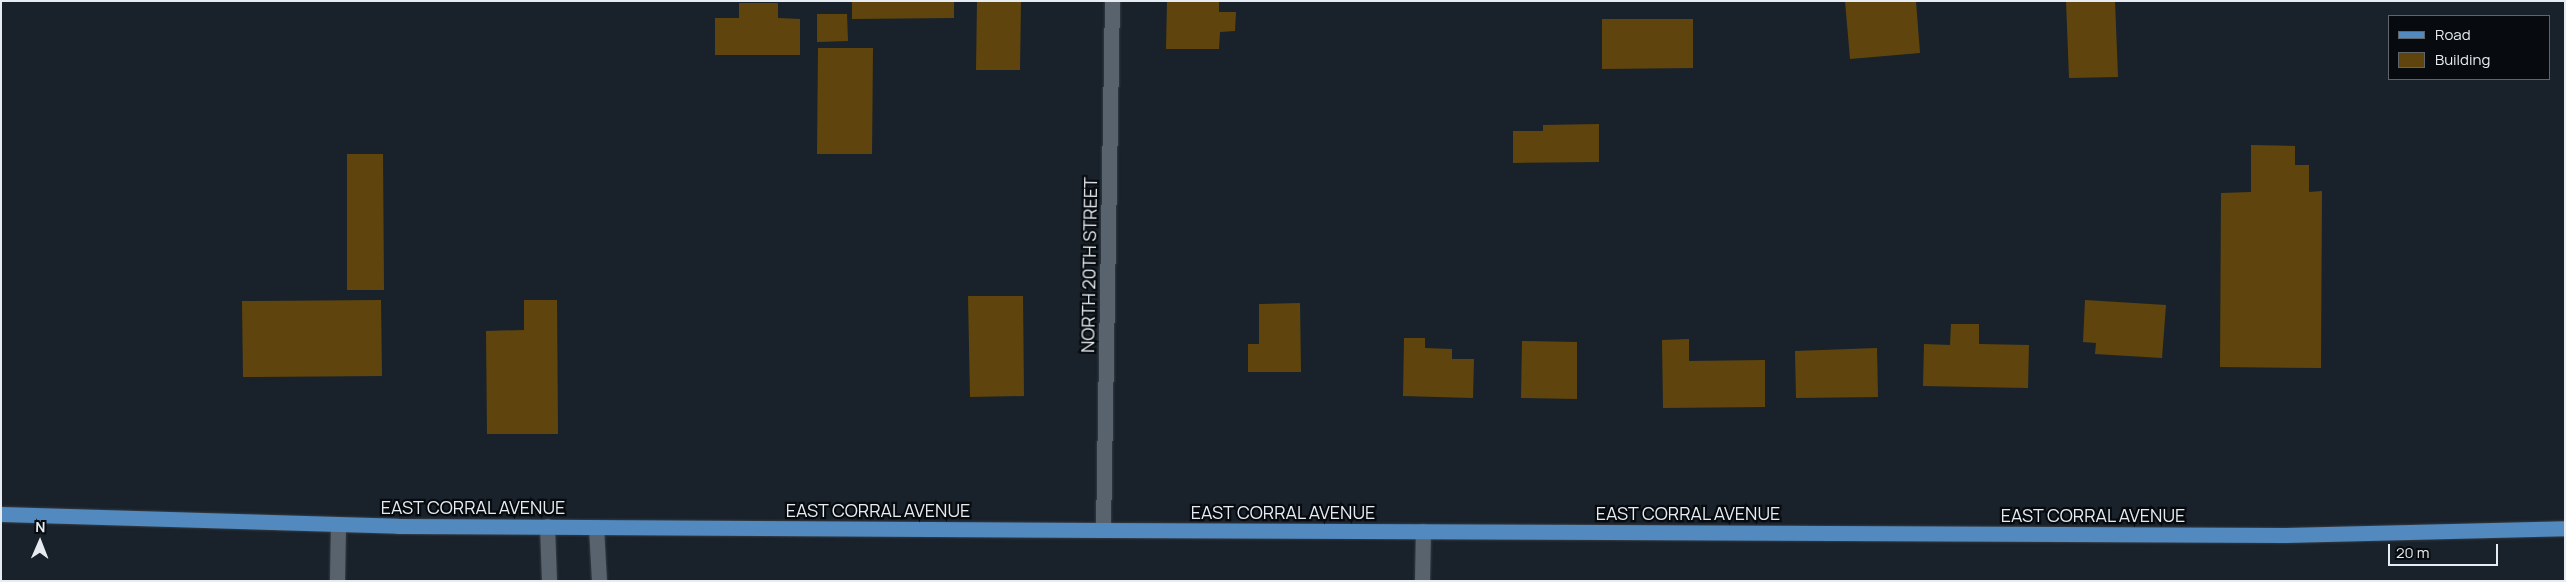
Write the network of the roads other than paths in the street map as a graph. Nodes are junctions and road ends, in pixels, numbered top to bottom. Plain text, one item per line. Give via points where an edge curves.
1 (1112, 1) edge
2 (1, 514) edge
3 (338, 524) junction
4 (547, 526) junction
5 (596, 527) junction
6 (2565, 528) edge
7 (1103, 530) junction
8 (1423, 531) junction
9 (337, 581) edge
10 (549, 581) edge
11 (599, 581) edge
12 (1422, 581) edge

1 - 7 street, NORTH 20TH STREET
2 - 3 main road, EAST CORRAL AVENUE
3 - 4 main road, EAST CORRAL AVENUE
3 - 9 street
4 - 5 main road, EAST CORRAL AVENUE
4 - 10 street
5 - 7 main road, EAST CORRAL AVENUE
5 - 11 street
6 - 8 main road, EAST CORRAL AVENUE via 2285,535
7 - 8 main road, EAST CORRAL AVENUE
8 - 12 street

